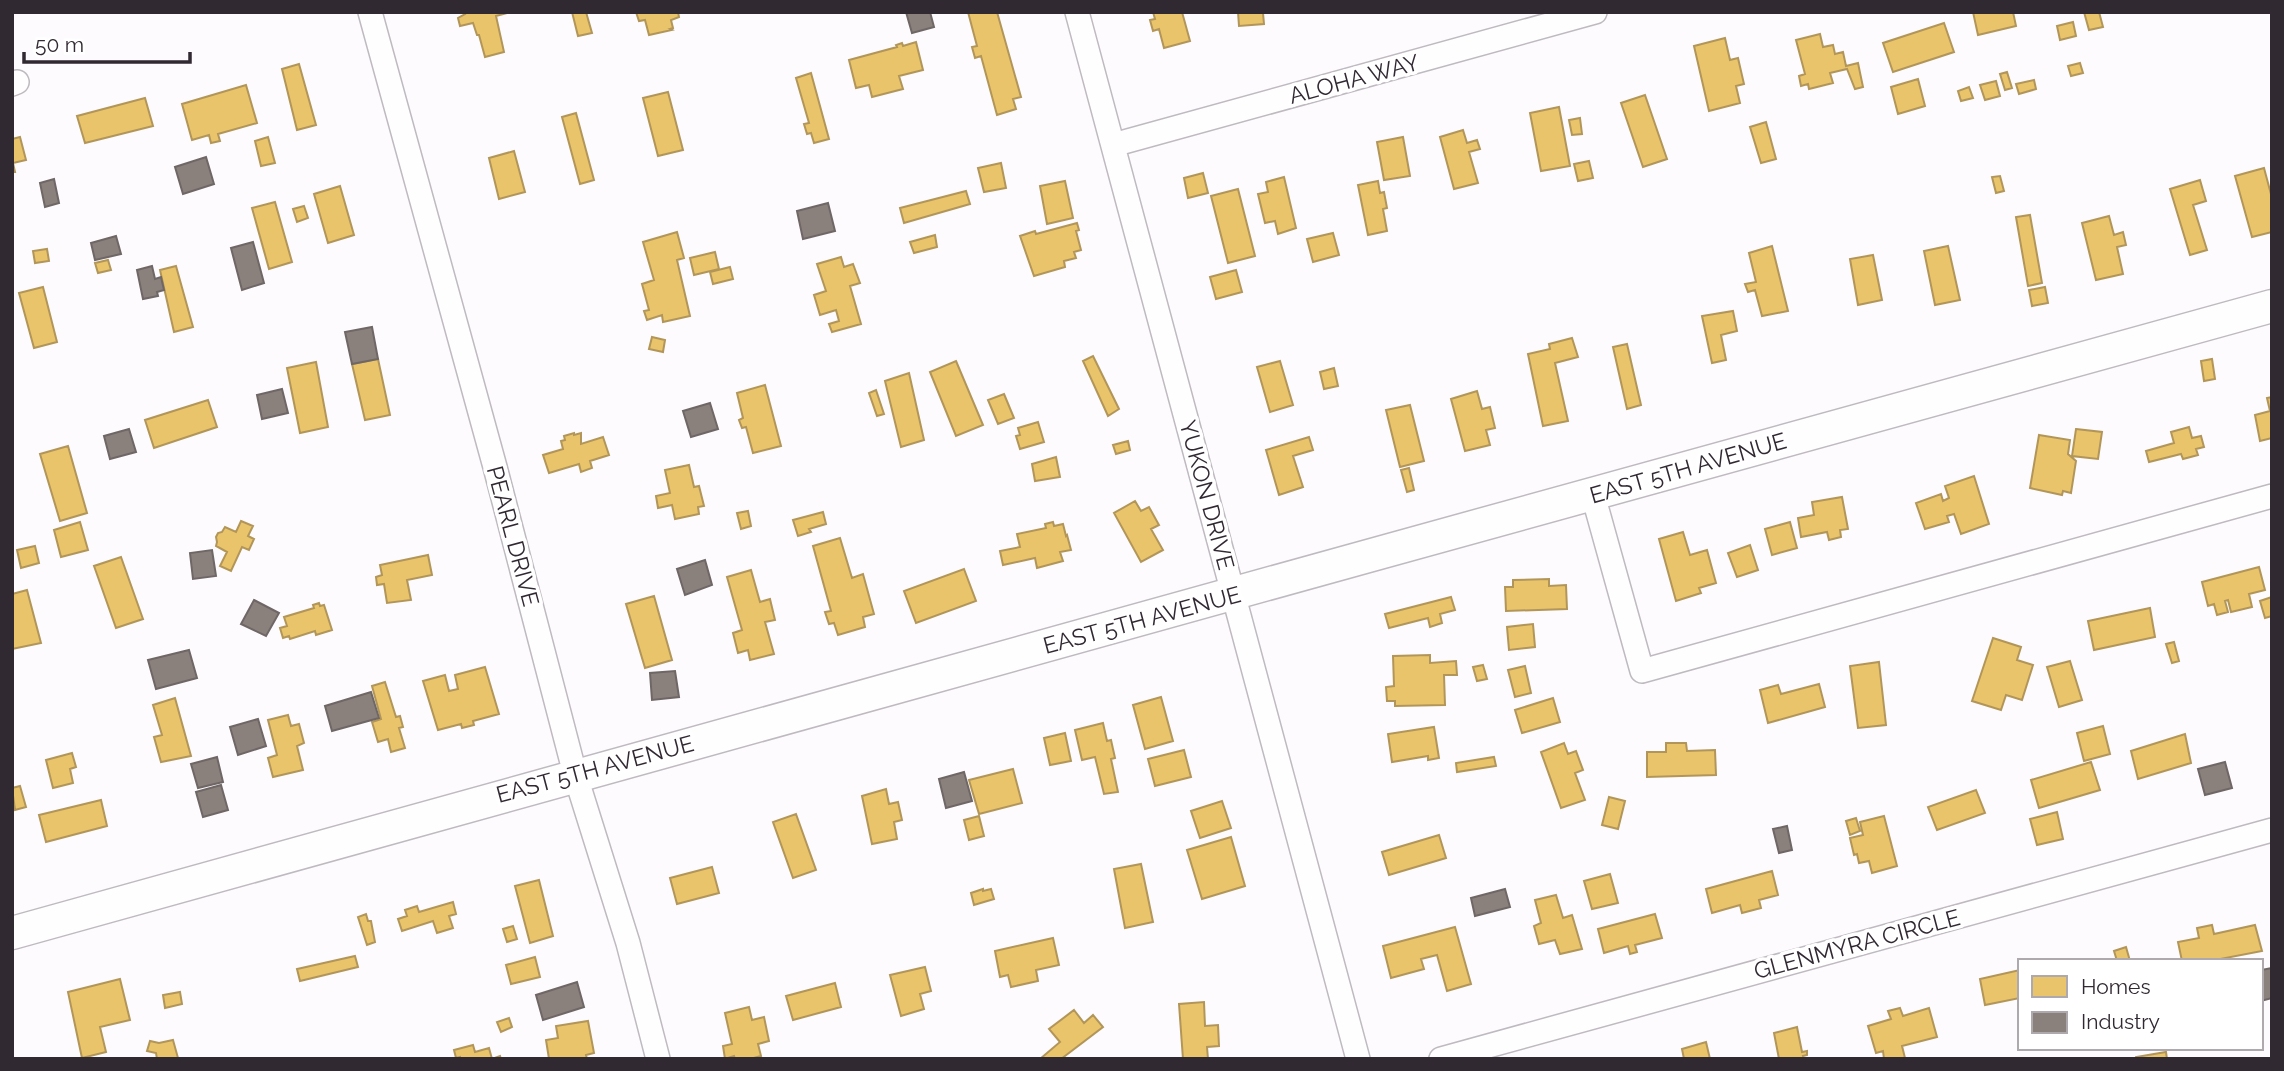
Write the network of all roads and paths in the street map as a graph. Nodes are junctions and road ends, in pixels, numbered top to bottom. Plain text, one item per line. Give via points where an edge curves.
1 (370, 12) edge
2 (1077, 12) edge
3 (1595, 12) edge
4 (1113, 145) junction
5 (2272, 306) edge
6 (1593, 495) junction
7 (2272, 496) edge
8 (1234, 595) junction
9 (575, 774) junction
10 (2272, 830) edge
11 (12, 933) edge
12 (659, 1059) edge
13 (1359, 1059) edge
14 (1441, 1059) edge

1 - 9 street, PEARL DRIVE
2 - 4 street, YUKON DRIVE
3 - 4 street, ALOHA WAY
4 - 8 street, YUKON DRIVE
5 - 6 street, EAST 5TH AVENUE
6 - 7 street via 1642,671
6 - 8 street, EAST 5TH AVENUE
8 - 9 street, EAST 5TH AVENUE
8 - 13 street, YUKON DRIVE
9 - 11 street, EAST 5TH AVENUE
9 - 12 street, PEARL DRIVE
10 - 14 street, GLENMYRA CIRCLE

